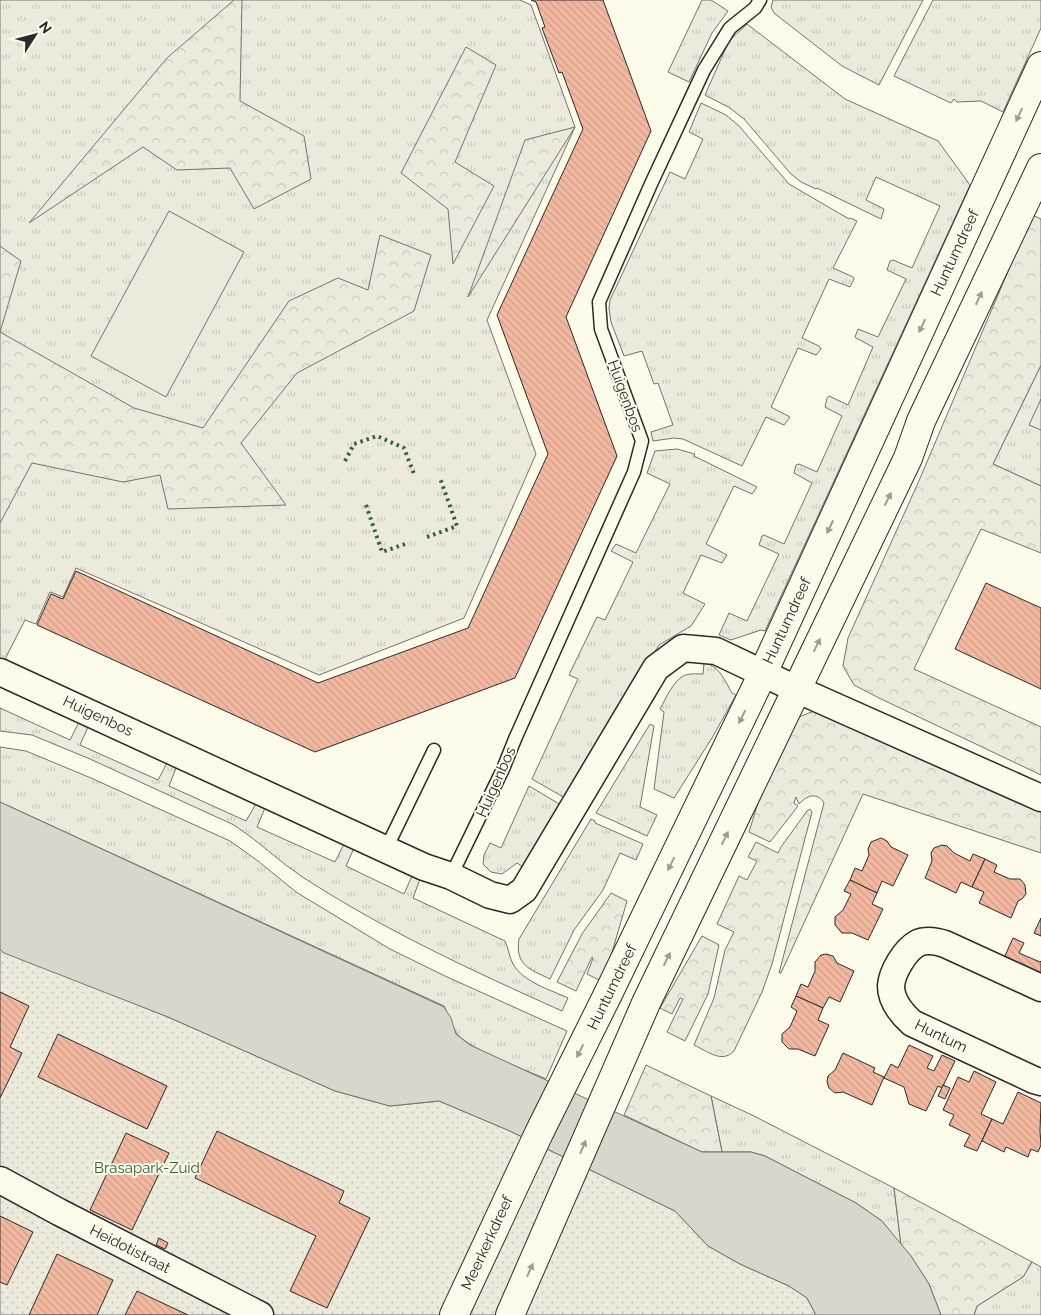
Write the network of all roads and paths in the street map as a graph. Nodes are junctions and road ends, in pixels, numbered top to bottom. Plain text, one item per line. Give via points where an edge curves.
1 (757, 4) edge
2 (1041, 66) edge
3 (1041, 168) edge
4 (0, 672) edge
5 (763, 673) junction
6 (796, 689) junction
7 (434, 750) dead end
8 (1041, 798) edge
9 (386, 849) junction
10 (452, 876) junction
11 (1041, 988) edge
12 (1041, 1082) edge
13 (521, 1171) joint
14 (0, 1180) edge
15 (260, 1315) edge
16 (454, 1315) edge
17 (510, 1315) edge

1 - 10 lane, Huigenbos via 730,28 704,70 599,302 601,329 642,441 634,472 503,769
2 -> 5 street, Huntumdreef
6 -> 3 street via 908,458 921,421
4 - 9 street, Huigenbos
5 - 6 street
5 - 10 street, Huigenbos via 716,651 683,648 656,668 524,890 510,900 490,895
5 -> 13 street, Huntumdreef
6 - 8 street
17 -> 6 street via 646,1003
7 - 9 lane
9 - 10 street, Huigenbos
11 - 12 street, Huntum via 932,940 918,943 907,952 893,976 891,987 894,1001 912,1023
13 - 16 street, Meerkerkdreef
14 - 15 street, Heidotistraat

